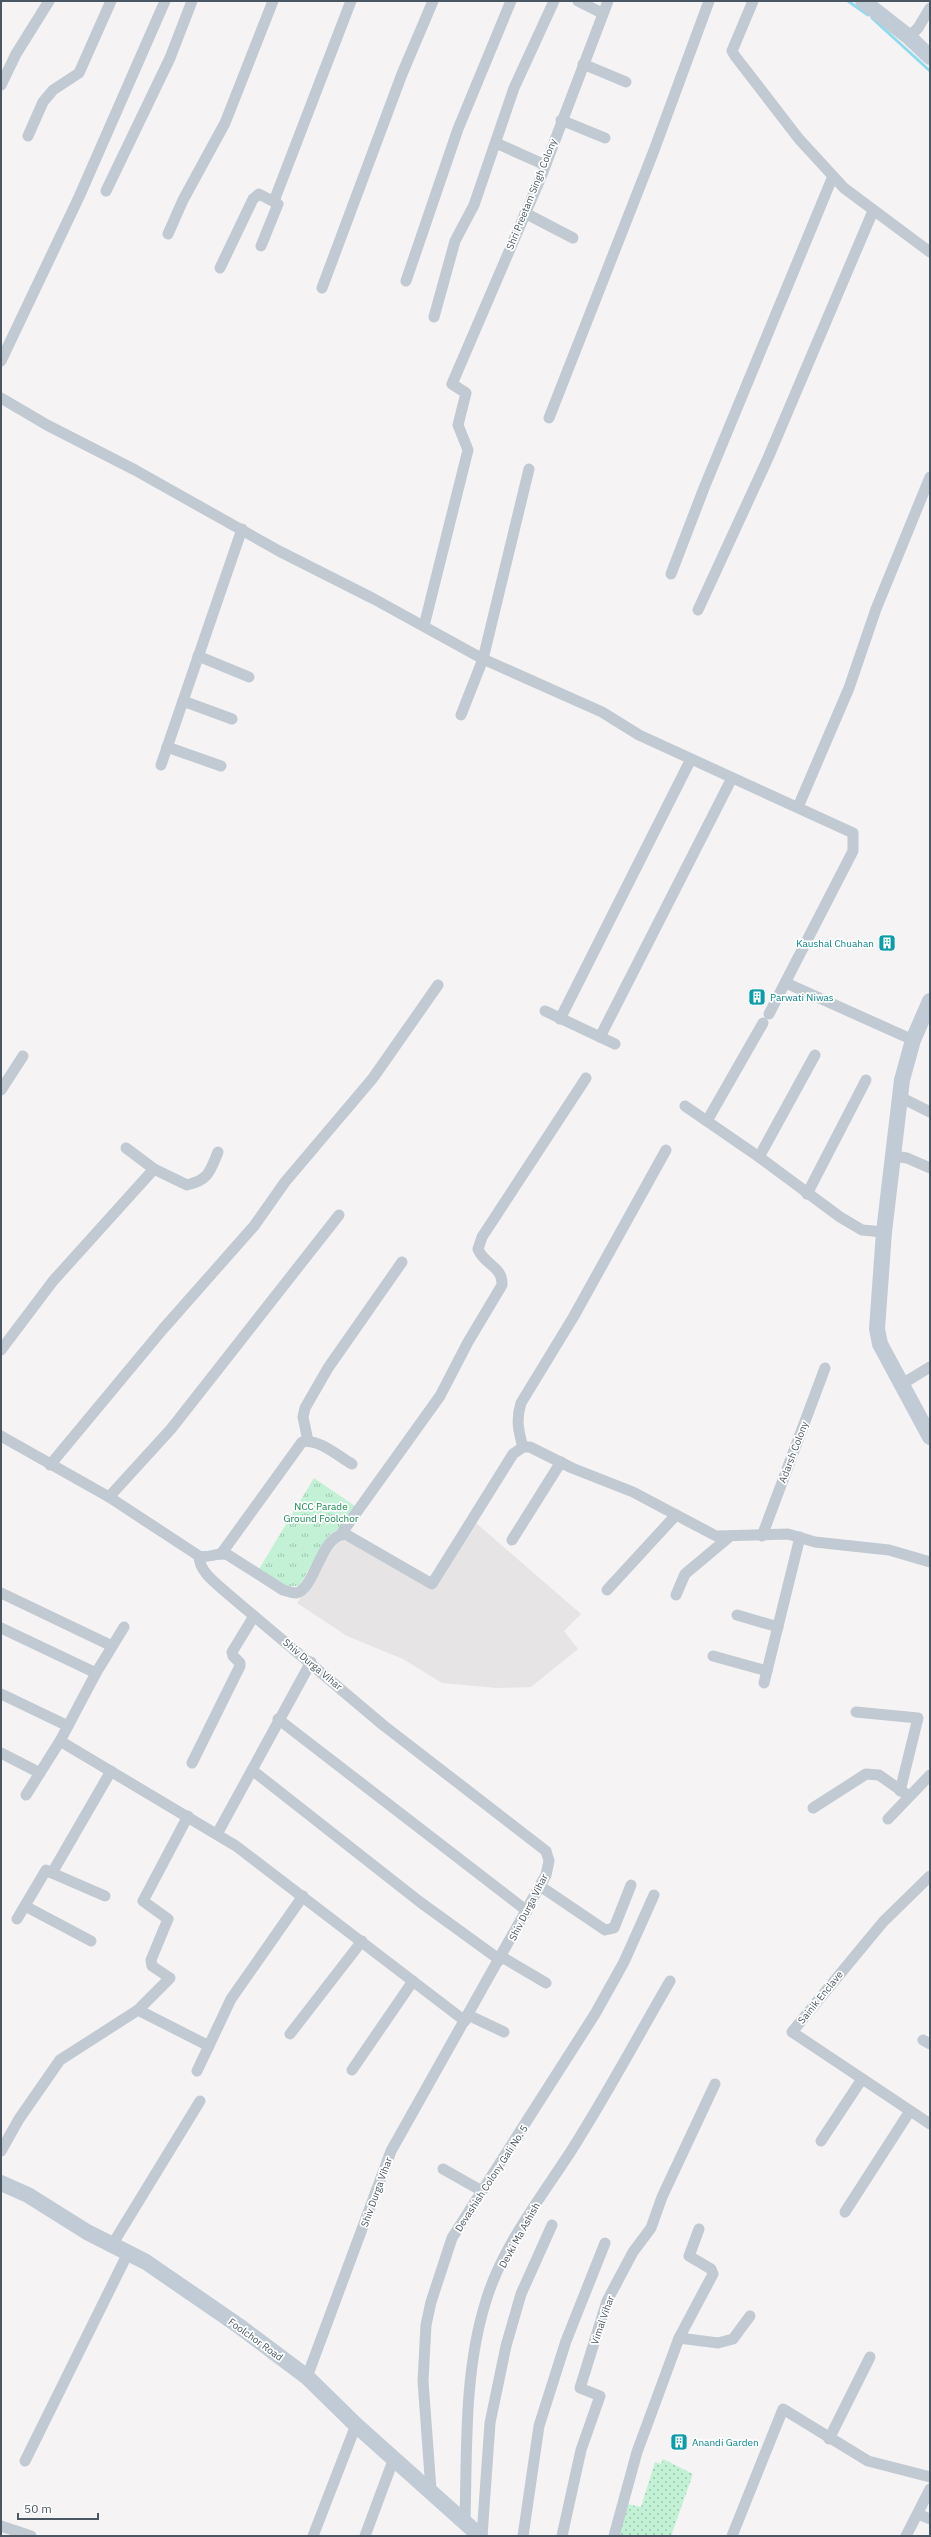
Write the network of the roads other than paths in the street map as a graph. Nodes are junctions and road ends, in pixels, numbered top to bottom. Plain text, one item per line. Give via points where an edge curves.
1 (49, 1) edge
2 (111, 1) edge
3 (165, 1) edge
4 (192, 1) edge
5 (272, 1) edge
6 (351, 1) edge
7 (433, 1) edge
8 (511, 1) edge
9 (554, 1) edge
10 (578, 1) edge
11 (608, 1) edge
12 (709, 1) edge
13 (753, 1) edge
14 (863, 1) edge
15 (930, 8) edge
16 (602, 13) junction
17 (909, 37) junction
18 (930, 58) edge
19 (583, 64) junction
20 (626, 82) dead end
21 (1, 85) edge
22 (561, 120) junction
23 (28, 136) dead end
24 (605, 138) dead end
25 (496, 143) junction
26 (545, 165) junction
27 (833, 176) junction
28 (106, 191) dead end
29 (274, 201) junction
30 (873, 211) junction
31 (525, 213) junction
32 (168, 234) dead end
33 (573, 238) dead end
34 (261, 246) dead end
35 (930, 252) edge
36 (220, 268) dead end
37 (406, 281) dead end
38 (322, 288) dead end
39 (434, 317) dead end
40 (1, 361) edge
41 (1, 398) edge
42 (549, 418) dead end
43 (529, 469) dead end
44 (930, 476) edge
45 (242, 529) junction
46 (671, 574) dead end
47 (698, 610) dead end
48 (424, 626) junction
49 (198, 656) junction
50 (483, 659) junction
51 (250, 677) dead end
52 (183, 701) junction
53 (461, 715) dead end
54 (232, 719) dead end
55 (167, 747) junction
56 (691, 759) junction
57 (161, 765) dead end
58 (221, 766) dead end
59 (732, 778) junction
60 (798, 807) junction
61 (786, 983) junction
62 (438, 985) dead end
63 (929, 1006) edge
64 (545, 1011) dead end
65 (560, 1018) junction
66 (600, 1037) junction
67 (912, 1040) junction
68 (615, 1044) dead end
69 (815, 1055) dead end
70 (23, 1056) dead end
71 (586, 1078) dead end
72 (866, 1080) dead end
73 (1, 1090) edge
74 (900, 1097) junction
75 (685, 1106) dead end
76 (930, 1112) edge
77 (707, 1121) junction
78 (126, 1148) dead end
79 (666, 1150) dead end
80 (218, 1152) dead end
81 (893, 1156) junction
82 (759, 1157) junction
83 (930, 1168) edge
84 (154, 1169) junction
85 (807, 1194) junction
86 (339, 1215) dead end
87 (879, 1231) junction
88 (402, 1262) dead end
89 (1, 1350) edge
90 (825, 1368) dead end
91 (930, 1368) edge
92 (902, 1384) junction
93 (1, 1436) edge
94 (930, 1437) edge
95 (308, 1441) junction
96 (523, 1447) junction
97 (561, 1462) junction
98 (352, 1464) dead end
99 (50, 1465) junction
100 (109, 1497) junction
101 (676, 1515) junction
102 (342, 1534) junction
103 (762, 1536) junction
104 (800, 1537) junction
105 (728, 1538) junction
106 (512, 1540) dead end
107 (221, 1554) junction
108 (198, 1556) junction
109 (930, 1562) edge
110 (607, 1590) dead end
111 (1, 1593) edge
112 (676, 1595) dead end
113 (737, 1615) dead end
114 (254, 1616) junction
115 (124, 1627) dead end
116 (778, 1627) junction
117 (1, 1628) edge
118 (112, 1646) junction
119 (714, 1656) dead end
120 (311, 1662) junction
121 (767, 1671) junction
122 (96, 1673) junction
123 (764, 1683) dead end
124 (1, 1694) edge
125 (856, 1712) dead end
126 (278, 1720) junction
127 (68, 1726) junction
128 (60, 1741) junction
129 (1, 1753) edge
130 (192, 1763) dead end
131 (252, 1770) junction
132 (111, 1771) junction
133 (40, 1772) junction
134 (930, 1775) edge
135 (905, 1793) junction
136 (26, 1794) dead end
137 (813, 1808) dead end
138 (188, 1816) junction
139 (888, 1819) dead end
140 (217, 1834) junction
141 (52, 1873) junction
142 (930, 1876) edge
143 (631, 1885) dead end
144 (540, 1886) junction
145 (654, 1895) dead end
146 (105, 1896) dead end
147 (303, 1896) junction
148 (25, 1906) junction
149 (527, 1911) junction
150 (17, 1919) dead end
151 (91, 1941) dead end
152 (362, 1941) junction
153 (501, 1959) junction
154 (413, 1981) junction
155 (670, 1981) dead end
156 (546, 1983) dead end
157 (138, 2010) junction
158 (467, 2018) junction
159 (504, 2032) dead end
160 (290, 2034) dead end
161 (209, 2046) junction
162 (352, 2070) dead end
163 (197, 2071) dead end
164 (862, 2079) junction
165 (715, 2084) dead end
166 (200, 2100) dead end
167 (910, 2111) junction
168 (930, 2124) edge
169 (821, 2141) dead end
170 (1, 2150) edge
171 (443, 2169) dead end
172 (1, 2183) edge
173 (482, 2191) junction
174 (845, 2212) dead end
175 (552, 2225) dead end
176 (699, 2229) dead end
177 (605, 2243) dead end
178 (112, 2245) junction
179 (128, 2253) junction
180 (750, 2316) dead end
181 (679, 2338) junction
182 (870, 2357) dead end
183 (308, 2377) junction
184 (356, 2425) junction
185 (829, 2439) junction
186 (394, 2458) junction
187 (25, 2461) dead end
188 (930, 2477) edge
189 (930, 2489) edge
190 (431, 2490) junction
191 (918, 2514) junction
192 (930, 2519) edge
193 (465, 2520) junction
194 (1, 2526) edge
195 (31, 2536) edge
196 (313, 2536) edge
197 (365, 2536) edge
198 (481, 2536) edge
199 (523, 2536) edge
200 (562, 2536) edge
201 (614, 2536) edge
202 (732, 2536) edge
203 (906, 2536) edge

1 - 21 street via 16,54
2 - 23 street via 79,73 53,90 43,102
3 - 40 street via 79,197
4 - 28 street via 170,58
5 - 32 street via 225,123 183,200
6 - 29 street
7 - 38 street via 402,74
8 - 37 street via 458,129
9 - 25 street via 514,88
10 - 16 street
11 - 16 street, Shri Preetam Singh Colony
12 - 42 street via 653,153
13 - 27 street via 732,51 799,139
14 - 17 street
15 - 17 street via 918,28
16 - 19 street, Shri Preetam Singh Colony
17 - 18 street
19 - 20 street
19 - 22 street, Shri Preetam Singh Colony
22 - 24 street
22 - 26 street, Shri Preetam Singh Colony
25 - 26 street
25 - 39 street via 474,205 455,241
26 - 31 street, Shri Preetam Singh Colony
27 - 30 street
27 - 46 street
29 - 34 street via 278,204
29 - 36 street via 259,194 253,199
30 - 35 street
30 - 47 street via 768,458
31 - 33 street
31 - 48 street, Shri Preetam Singh Colony via 452,384 466,393 458,425 468,450
41 - 45 street
43 - 50 street
44 - 60 street via 876,609 848,688
45 - 48 street
45 - 49 street
48 - 50 street
49 - 51 street
49 - 52 street
50 - 53 street
50 - 56 street via 602,712 639,735
52 - 54 street
52 - 55 street
55 - 57 street
55 - 58 street
56 - 59 street
56 - 65 street
59 - 60 street
59 - 66 street
60 - 61 street via 853,833 854,843 853,851
61 - 67 street
61 - 77 street
62 - 99 street via 373,1078 285,1182 254,1226
63 - 67 street
64 - 65 street
65 - 66 street
66 - 68 street
67 - 74 street
69 - 82 street
70 - 73 street
71 - 102 street via 482,1237 478,1249 481,1257 498,1269 503,1277 502,1285 440,1396
72 - 85 street
74 - 76 street
74 - 81 street
75 - 77 street
77 - 82 street
78 - 84 street
79 - 96 street via 574,1316 521,1403 517,1428
80 - 84 street via 208,1175 198,1182 187,1185
81 - 83 street via 907,1158
81 - 87 street
82 - 85 street
84 - 89 street via 53,1281
85 - 87 street via 862,1230
86 - 100 street via 172,1429
87 - 92 street via 877,1329 880,1344
88 - 95 street via 328,1368 305,1408 303,1417
90 - 103 street, Adarsh Colony
91 - 92 street
92 - 94 street
93 - 99 street
95 - 98 street
95 - 107 street via 302,1442 294,1451
96 - 97 street via 530,1447
96 - 102 street via 514,1454 432,1584
97 - 101 street via 608,1480
97 - 106 street
99 - 100 street
100 - 108 street
101 - 105 street via 716,1536
101 - 110 street
102 - 107 street via 336,1537 303,1588 297,1592 284,1590 228,1555
103 - 104 street via 788,1534
103 - 105 street
104 - 109 street via 834,1545 889,1550
104 - 116 street
105 - 112 street via 685,1574
107 - 108 street via 206,1558
108 - 114 street, Shiv Durga Vihar via 205,1572
111 - 118 street
113 - 116 street
114 - 120 street, Shiv Durga Vihar
114 - 130 street via 232,1652 240,1666
115 - 118 street
116 - 121 street
117 - 122 street
118 - 122 street
119 - 121 street
120 - 126 street
120 - 144 street, Shiv Durga Vihar via 383,1725 546,1851 549,1861
121 - 123 street
122 - 127 street
124 - 127 street
125 - 135 street via 918,1718
126 - 131 street
126 - 149 street
127 - 128 street
128 - 132 street
128 - 133 street
129 - 133 street
131 - 140 street
131 - 153 street via 420,1902
132 - 138 street
132 - 141 street
133 - 136 street
134 - 135 street
135 - 137 street via 879,1775 866,1774
135 - 139 street
138 - 140 street
138 - 157 street via 143,1900 168,1918 151,1960 152,1966 170,1978
140 - 147 street
141 - 146 street
141 - 148 street via 46,1870
142 - 164 street, Sainik Enclave via 883,1922 792,2032
143 - 144 street via 614,1928 605,1930
144 - 149 street, Shiv Durga Vihar
145 - 173 street, Devashish Colony Gali No. 5 via 624,1962 595,2014
147 - 152 street
147 - 161 street via 231,1999
148 - 150 street
148 - 151 street
149 - 153 street, Shiv Durga Vihar
152 - 154 street
152 - 160 street
153 - 156 street
153 - 158 street, Shiv Durga Vihar
154 - 158 street
154 - 162 street
155 - 193 street, Devki Ma Ashish via 571,2150 524,2223 505,2257 485,2303 468,2400
157 - 161 street
157 - 170 street via 60,2060
158 - 159 street
158 - 183 street, Shiv Durga Vihar via 391,2151
161 - 163 street
164 - 167 street, Sainik Enclave
164 - 169 street
165 - 200 street, Vimal Vihar via 650,2228 633,2252 607,2300 580,2388 600,2396 581,2450
166 - 178 street
167 - 168 street, Sainik Enclave
167 - 174 street
171 - 173 street
172 - 178 street, Foolchor Road via 28,2195
173 - 190 street, Devashish Colony Gali No. 5 via 452,2238 426,2325 423,2381
175 - 198 street via 522,2294 506,2346 490,2423
176 - 181 street via 689,2256 711,2269 713,2274
177 - 199 street via 566,2341 539,2426
178 - 179 street, Foolchor Road
179 - 183 street, Foolchor Road via 174,2279
179 - 187 street
180 - 181 street via 733,2339 718,2343
181 - 201 street via 637,2452
182 - 185 street
183 - 184 street, Foolchor Road
184 - 186 street, Foolchor Road
184 - 196 street
185 - 188 street via 868,2461
185 - 202 street via 783,2408
186 - 190 street, Foolchor Road
186 - 197 street
189 - 191 street
190 - 193 street, Foolchor Road
191 - 192 street
191 - 203 street
193 - 198 street, Foolchor Road
194 - 195 street

